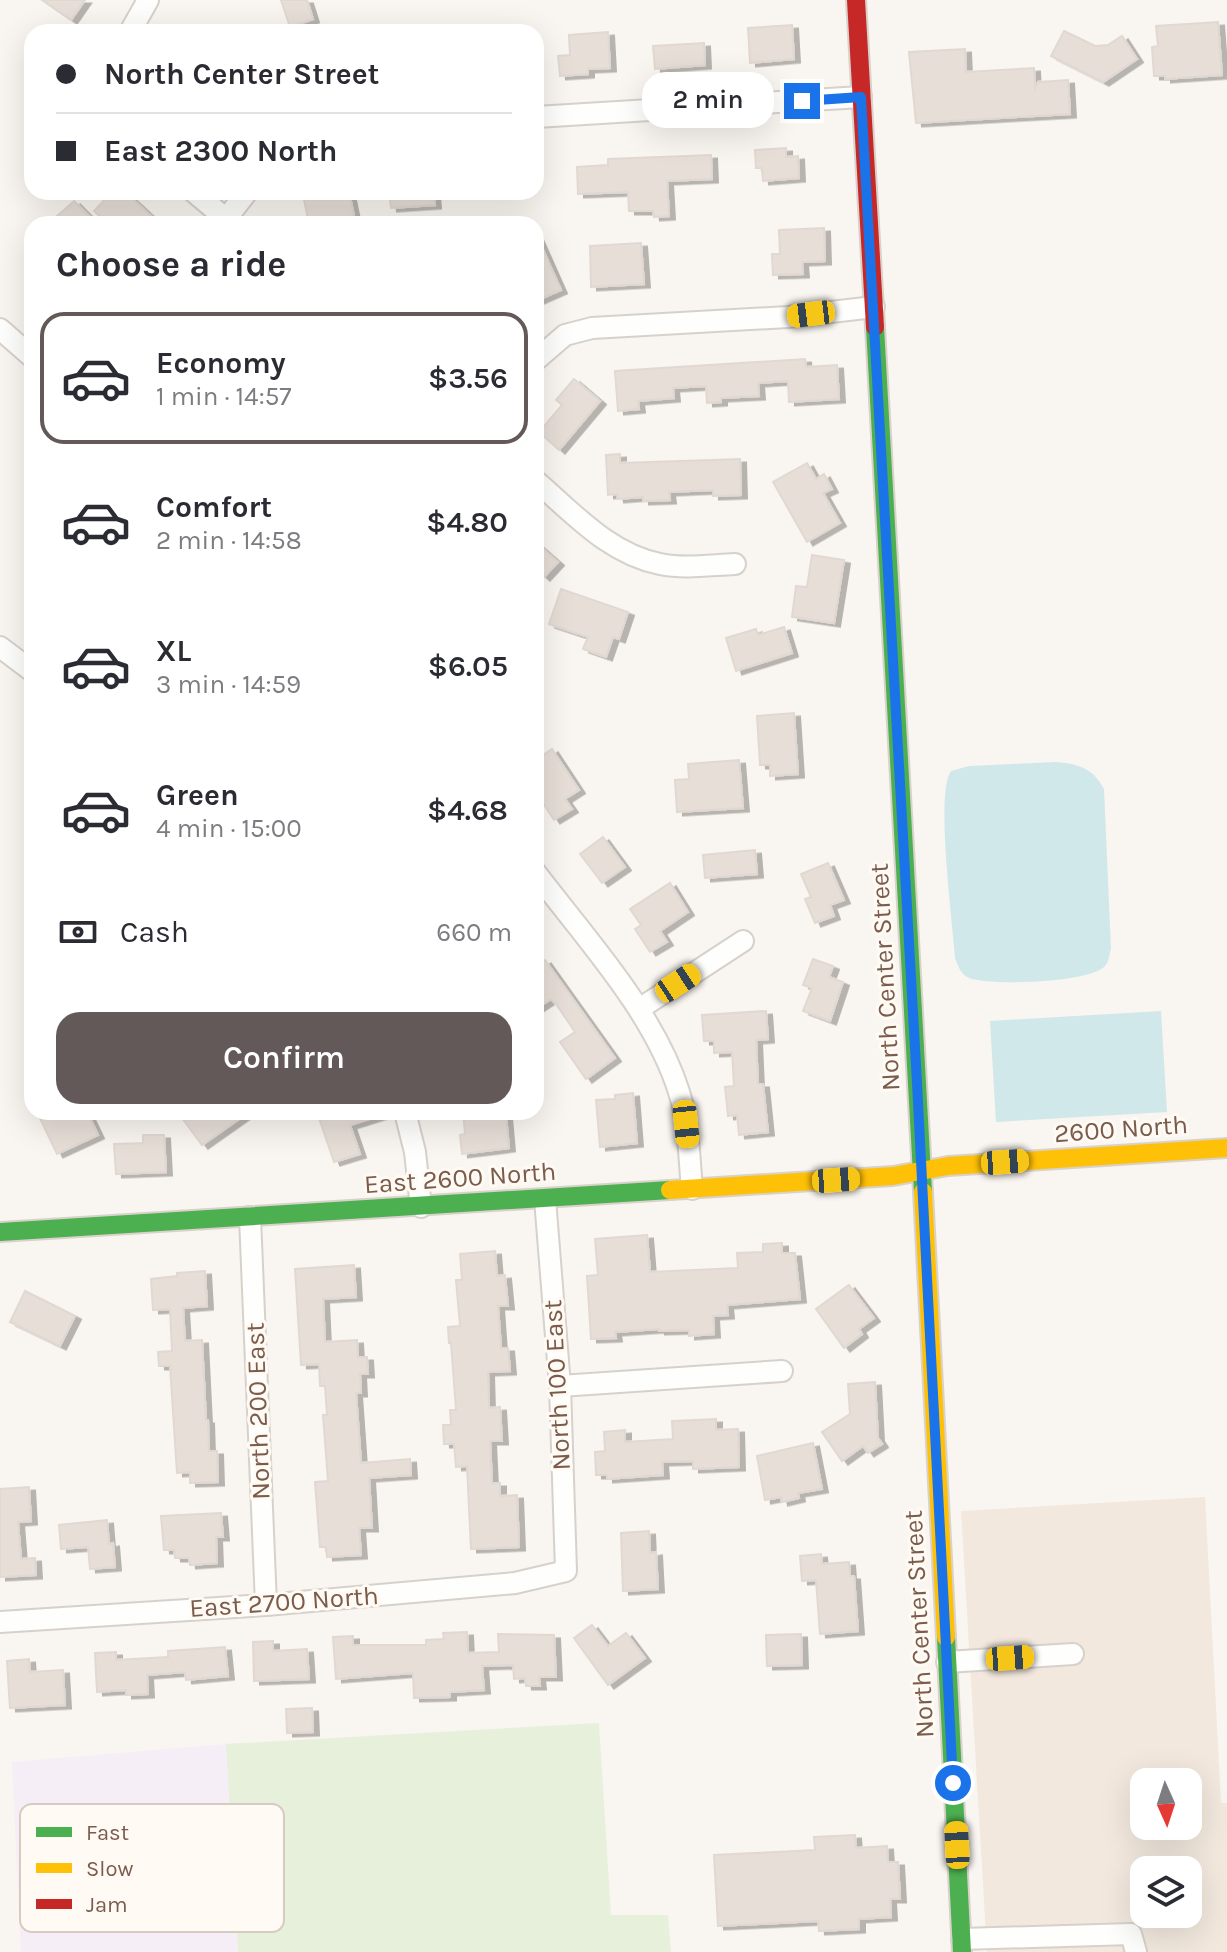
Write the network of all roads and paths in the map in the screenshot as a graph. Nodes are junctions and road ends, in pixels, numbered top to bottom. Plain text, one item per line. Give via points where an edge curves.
1 (148, 0) edge
2 (856, 0) edge
3 (865, 0) edge
4 (134, 24) edge
5 (861, 97) junction
6 (544, 117) edge
7 (203, 200) edge
8 (222, 216) edge
9 (874, 307) junction
10 (0, 329) edge
11 (24, 350) edge
12 (544, 353) edge
13 (544, 488) edge
14 (735, 564) dead end
15 (0, 647) edge
16 (24, 665) edge
17 (544, 884) edge
18 (743, 941) dead end
19 (639, 1009) junction
20 (407, 1120) edge
21 (1227, 1148) edge
22 (922, 1171) junction
23 (692, 1189) junction
24 (545, 1199) junction
25 (421, 1207) junction
26 (250, 1217) junction
27 (0, 1232) edge
28 (782, 1371) dead end
29 (560, 1386) junction
30 (566, 1571) joint
31 (266, 1605) junction
32 (0, 1622) edge
33 (1073, 1654) dead end
34 (947, 1662) junction
35 (1133, 1943) edge
36 (962, 1946) edge

1 - 4 street
2 - 3 street
2 - 5 street, North Center Street
5 - 6 street
5 - 9 street, North Center Street
7 - 8 street
9 - 12 street via 592,328 565,335
9 - 22 street, North Center Street
10 - 11 street
13 - 14 street via 607,543 632,556 687,567
15 - 16 street
17 - 19 street
18 - 19 street
19 - 23 street via 680,1095
20 - 25 street
21 - 22 street, 2600 North
22 - 23 street, East 2600 North
22 - 34 street, North Center Street
23 - 24 street, East 2600 North
24 - 25 street, East 2600 North
24 - 29 street, North 100 East
25 - 26 street, East 2600 North
26 - 27 street, East 2600 North
26 - 31 street, North 200 East
28 - 29 street
29 - 30 street, North 100 East
30 - 31 street, East 2700 North via 515,1583
31 - 32 street, East 2700 North
33 - 34 street
34 - 36 street, North Center Street
35 - 36 street

